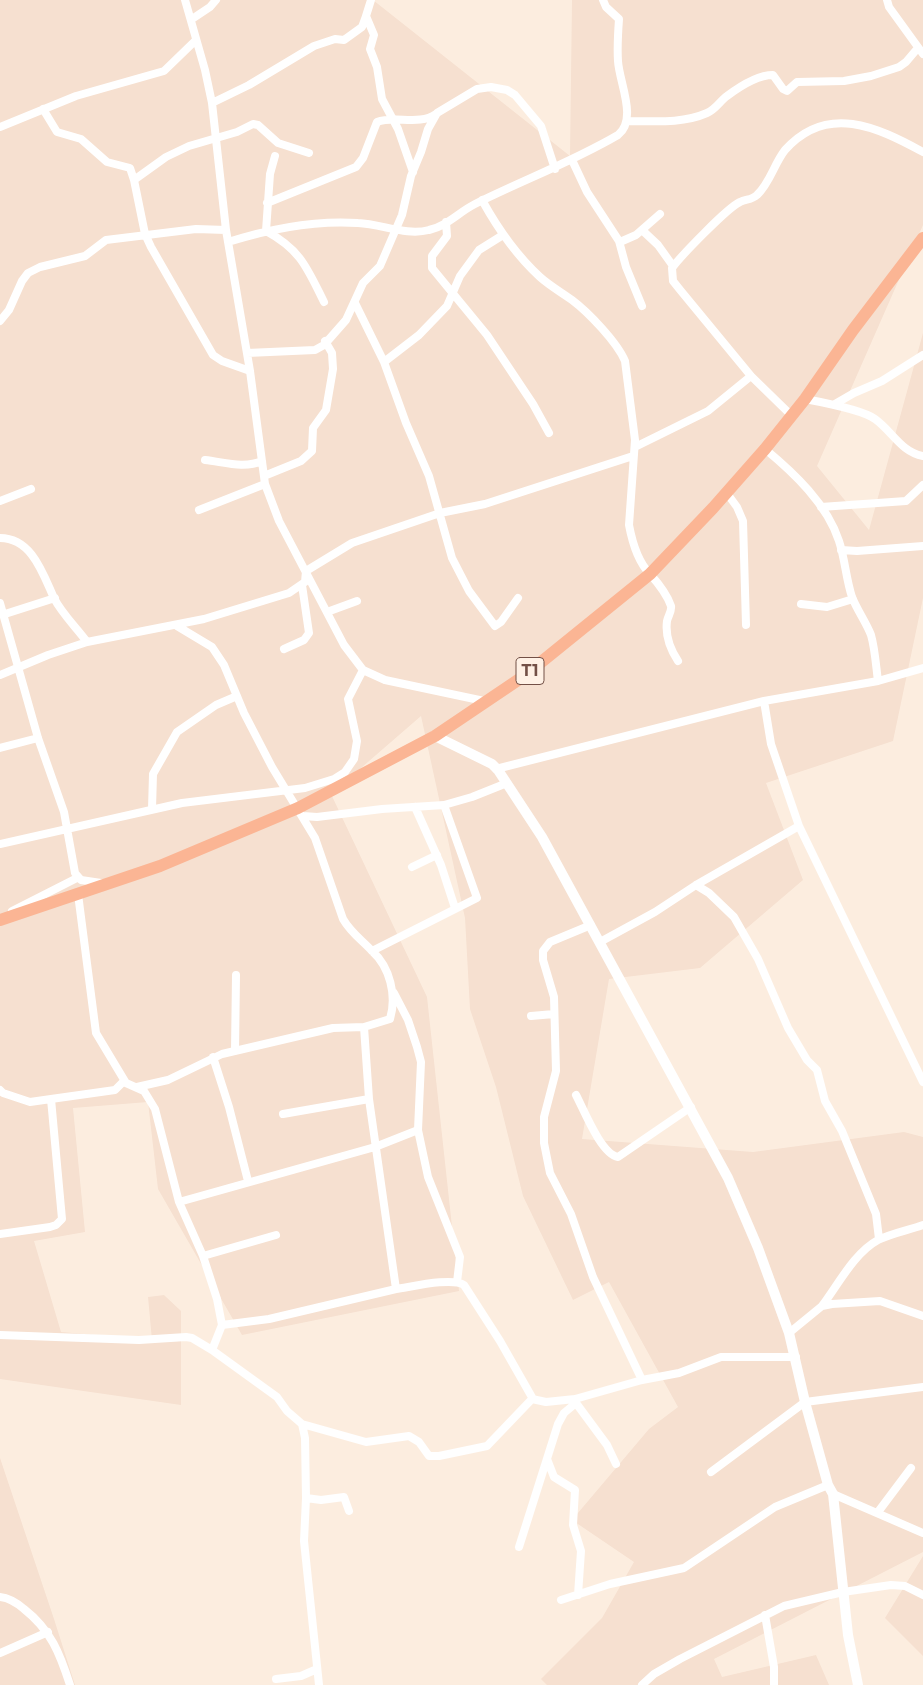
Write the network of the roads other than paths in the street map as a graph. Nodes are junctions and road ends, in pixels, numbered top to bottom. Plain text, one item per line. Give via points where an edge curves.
1 (185, 0) edge
2 (216, 0) edge
3 (371, 0) edge
4 (603, 0) edge
5 (887, 0) edge
6 (366, 16) junction
7 (192, 19) junction
8 (196, 40) junction
9 (920, 52) edge
10 (212, 103) junction
11 (43, 109) junction
12 (437, 113) junction
13 (392, 119) junction
14 (627, 120) junction
15 (0, 127) edge
16 (216, 138) junction
17 (923, 152) edge
18 (308, 153) dead end
19 (275, 156) dead end
20 (572, 160) junction
21 (556, 169) junction
22 (413, 172) junction
23 (134, 180) junction
24 (482, 200) junction
25 (267, 203) junction
26 (660, 214) dead end
27 (446, 222) junction
28 (396, 228) junction
29 (226, 230) junction
30 (642, 230) junction
31 (266, 231) junction
32 (146, 234) junction
33 (503, 235) junction
34 (923, 238) edge
35 (228, 242) junction
36 (620, 242) junction
37 (673, 266) junction
38 (452, 293) junction
39 (324, 302) dead end
40 (355, 303) junction
41 (642, 306) dead end
42 (0, 321) edge
43 (325, 341) junction
44 (246, 352) junction
45 (923, 355) edge
46 (384, 362) junction
47 (250, 371) junction
48 (751, 376) junction
49 (805, 399) junction
50 (835, 404) junction
51 (791, 415) junction
52 (549, 433) dead end
53 (635, 447) junction
54 (765, 449) junction
55 (632, 456) junction
56 (923, 456) edge
57 (205, 460) dead end
58 (262, 461) junction
59 (265, 480) junction
60 (923, 485) edge
61 (30, 489) dead end
62 (726, 492) junction
63 (0, 501) edge
64 (821, 507) junction
65 (199, 510) dead end
66 (440, 512) junction
67 (0, 538) edge
68 (923, 546) edge
69 (841, 550) junction
70 (306, 571) junction
71 (650, 574) junction
72 (302, 585) junction
73 (54, 598) junction
74 (518, 598) dead end
75 (853, 599) junction
76 (357, 601) dead end
77 (0, 603) edge
78 (801, 604) dead end
79 (327, 612) junction
80 (4, 614) junction
81 (746, 624) dead end
82 (178, 626) junction
83 (87, 642) junction
84 (284, 649) dead end
85 (678, 661) dead end
86 (19, 668) junction
87 (923, 668) edge
88 (363, 670) junction
89 (0, 675) edge
90 (878, 681) junction
91 (237, 696) junction
92 (484, 701) junction
93 (764, 701) junction
94 (435, 736) junction
95 (38, 738) junction
96 (0, 748) edge
97 (496, 769) junction
98 (507, 783) junction
99 (287, 791) junction
100 (444, 805) junction
101 (415, 807) junction
102 (152, 809) junction
103 (301, 812) junction
104 (799, 826) junction
105 (66, 831) junction
106 (0, 844) edge
107 (437, 855) junction
108 (412, 867) dead end
109 (77, 878) junction
110 (105, 884) junction
111 (696, 885) junction
112 (78, 894) junction
113 (455, 908) junction
114 (0, 920) edge
115 (591, 925) junction
116 (600, 942) junction
117 (372, 951) junction
118 (236, 975) dead end
119 (392, 989) junction
120 (554, 1014) junction
121 (531, 1016) dead end
122 (364, 1026) junction
123 (235, 1051) junction
124 (213, 1057) junction
125 (124, 1080) junction
126 (923, 1082) edge
127 (137, 1087) junction
128 (0, 1090) edge
129 (576, 1095) dead end
130 (51, 1099) junction
131 (369, 1099) junction
132 (691, 1107) junction
133 (283, 1114) dead end
134 (418, 1130) junction
135 (375, 1147) junction
136 (248, 1181) junction
137 (179, 1202) junction
138 (923, 1225) edge
139 (0, 1234) edge
140 (276, 1235) dead end
141 (879, 1239) junction
142 (203, 1256) junction
143 (457, 1282) junction
144 (396, 1289) junction
145 (822, 1306) junction
146 (923, 1316) edge
147 (222, 1325) junction
148 (789, 1332) junction
149 (0, 1335) edge
150 (212, 1350) junction
151 (796, 1357) junction
152 (642, 1380) junction
153 (923, 1387) edge
154 (533, 1399) junction
155 (576, 1401) junction
156 (805, 1402) junction
157 (302, 1424) junction
158 (546, 1457) junction
159 (616, 1464) dead end
160 (911, 1468) dead end
161 (711, 1472) dead end
162 (831, 1489) junction
163 (306, 1498) junction
164 (349, 1511) dead end
165 (878, 1512) junction
166 (923, 1533) edge
167 (519, 1547) dead end
168 (843, 1592) junction
169 (923, 1594) edge
170 (578, 1595) junction
171 (0, 1596) edge
172 (561, 1600) dead end
173 (765, 1615) junction
174 (48, 1632) junction
175 (0, 1653) edge
176 (317, 1669) junction
177 (654, 1674) junction
178 (276, 1679) dead end
179 (70, 1685) edge
180 (319, 1685) edge
181 (642, 1685) edge
182 (656, 1685) edge
183 (774, 1685) edge
184 (858, 1685) edge

1 - 7 street
2 - 7 street
3 - 6 street
4 - 14 street via 619,19 618,64
5 - 9 street
6 - 10 street via 362,27 344,40 335,39 314,46
6 - 13 street via 374,35 370,49
7 - 8 street
8 - 10 street
8 - 11 street via 164,72 103,88
9 - 14 street via 899,67 870,76 844,81 797,82 787,91 773,76 764,76 696,117 677,121
10 - 16 street
11 - 15 street
11 - 23 street via 57,132 81,139 107,162 130,168
12 - 13 street via 423,119
12 - 21 street via 477,89 491,87 509,91 541,126
12 - 22 street
13 - 22 street
13 - 25 street via 376,123 363,158 356,167
14 - 20 street via 618,135
16 - 18 street via 256,124 278,143
16 - 23 street via 166,157
16 - 29 street
17 - 37 street via 868,126 836,123 817,126 786,150 755,197 729,210
19 - 25 street
20 - 21 street
20 - 36 street via 587,192
21 - 24 street
22 - 28 street
23 - 32 street
24 - 27 street
24 - 33 street
25 - 31 street
26 - 30 street
27 - 28 street via 422,231
27 - 38 street via 447,236 431,260 434,271
28 - 31 street via 346,222
28 - 40 street via 380,266 363,283
29 - 32 street
29 - 35 street
30 - 36 street
30 - 37 street
31 - 35 street
31 - 39 street via 289,245 300,257
32 - 42 street via 106,240 85,256 32,270 22,281
32 - 47 street via 213,355
33 - 38 street via 476,252
33 - 53 street via 540,277 579,306 623,356
34 - 49 highway, T1
35 - 44 street
36 - 41 street
37 - 48 street via 671,276 677,286
38 - 46 street via 447,306 419,335
38 - 52 street via 487,335
40 - 43 street via 346,320
40 - 46 street
43 - 44 street via 324,345 313,350
43 - 59 street via 332,353 333,369 326,410 313,428 312,451 301,461
44 - 47 street
45 - 50 street via 882,382
46 - 66 street
47 - 58 street
48 - 51 street
48 - 53 street via 708,410
49 - 50 street
49 - 51 highway, T1
50 - 56 street via 872,417 905,449
51 - 54 highway, T1
53 - 55 street
54 - 62 highway, T1
54 - 64 street via 790,471
55 - 66 street via 485,504
55 - 71 street via 629,525 631,538
57 - 58 street via 245,466
58 - 59 street
59 - 65 street
59 - 70 street via 279,520
60 - 64 street via 906,501
61 - 63 street
62 - 71 highway, T1
62 - 81 street via 743,521
64 - 69 street via 835,530
66 - 70 street via 352,542
66 - 74 street via 452,558 492,625 501,622
67 - 73 street via 14,540 28,550
68 - 69 street
69 - 75 street
70 - 72 street
70 - 79 street
71 - 85 street via 671,606 668,642
71 - 92 highway, T1 via 524,676
72 - 82 street via 289,593
72 - 84 street via 309,633 304,640
73 - 80 street
73 - 83 street
75 - 78 street via 827,606
75 - 90 street via 872,638
76 - 79 street
77 - 80 street
79 - 88 street via 347,650
80 - 86 street
82 - 83 street
82 - 91 street via 212,647 224,665
83 - 86 street
86 - 89 street
86 - 95 street
87 - 90 street
88 - 92 street via 385,680
88 - 99 street via 348,699 356,741 351,766 326,782
90 - 93 street
91 - 99 street
91 - 102 street via 189,722 174,737 153,774
92 - 94 highway, T1
93 - 97 street
93 - 104 street via 771,744
94 - 97 street
94 - 103 highway, T1
95 - 96 street
95 - 105 street via 64,812
97 - 98 street
98 - 100 street
98 - 115 street via 542,836
99 - 102 street via 208,799
99 - 103 street
100 - 101 street
100 - 113 street via 477,897
101 - 103 street via 317,817
101 - 107 street
102 - 105 street
103 - 110 highway, T1
103 - 117 street via 315,838 343,919 350,931
104 - 111 street
104 - 126 street
105 - 106 street
105 - 109 street
107 - 108 street
107 - 113 street
109 - 110 street
109 - 114 street
110 - 112 highway, T1
111 - 116 street
111 - 141 street via 734,916 788,1028 807,1060 817,1070 826,1101 876,1214
112 - 114 highway, T1
112 - 125 street via 96,1033
113 - 117 street
115 - 116 street
115 - 120 street via 550,942 543,951 554,994
116 - 132 street
117 - 119 street via 386,969
118 - 123 street
119 - 122 street via 390,1020
119 - 134 street via 408,1020 420,1062
120 - 121 street
120 - 152 street via 556,1072 543,1122 549,1168 571,1214 593,1277
122 - 123 street via 333,1028
122 - 131 street
123 - 124 street
124 - 127 street via 168,1080
124 - 136 street
125 - 127 street
125 - 130 street via 115,1090
127 - 137 street via 149,1096 155,1109
128 - 130 street via 30,1102
129 - 132 street via 604,1146 610,1154 618,1157
130 - 139 street via 62,1219 50,1227
131 - 133 street
131 - 135 street
132 - 148 street via 736,1195
134 - 135 street
134 - 143 street via 428,1177 460,1257
135 - 136 street
135 - 144 street
136 - 137 street
137 - 142 street
138 - 141 street
140 - 142 street
141 - 145 street via 857,1258
142 - 147 street
143 - 144 street
143 - 154 street via 467,1289
144 - 147 street via 269,1319
145 - 146 street via 880,1301
145 - 148 street
147 - 150 street
148 - 151 street
149 - 150 street via 139,1340 186,1337
150 - 157 street via 277,1397
151 - 152 street via 726,1356 679,1373
151 - 156 street
152 - 155 street
153 - 156 street
154 - 155 street
154 - 157 street via 486,1446 439,1456 429,1456 410,1436 366,1442
155 - 158 street via 558,1424
155 - 159 street via 607,1445
156 - 161 street
156 - 162 street
157 - 163 street
158 - 167 street
158 - 170 street via 554,1477 575,1490 573,1525 581,1551
160 - 165 street
162 - 165 street
162 - 168 street
162 - 170 street via 785,1502 684,1568 610,1584
163 - 164 street via 344,1497
163 - 176 street via 304,1541
165 - 166 street
168 - 169 street via 897,1585 908,1586
168 - 173 street via 784,1606
168 - 184 street
170 - 172 street
171 - 174 street via 17,1603
173 - 177 street
173 - 183 street
174 - 175 street
174 - 179 street via 58,1649
176 - 178 street via 301,1676
176 - 180 street
177 - 181 street
177 - 182 street

